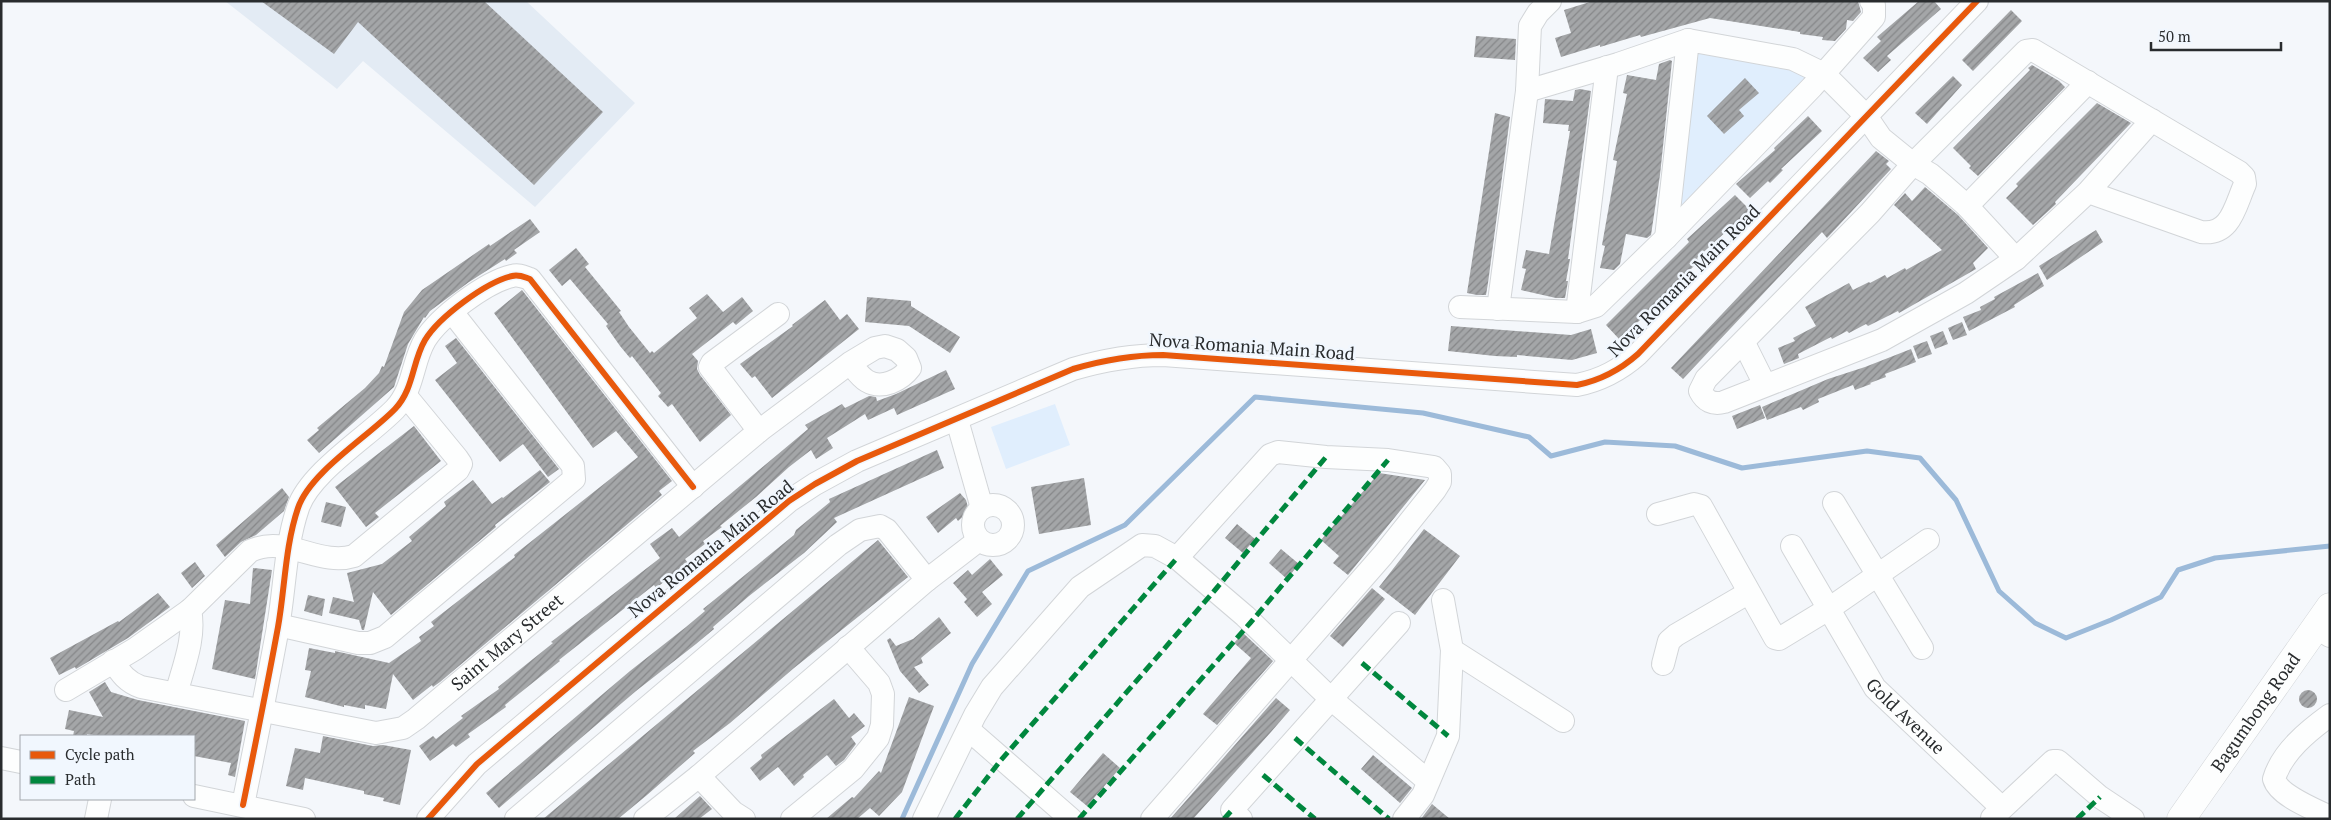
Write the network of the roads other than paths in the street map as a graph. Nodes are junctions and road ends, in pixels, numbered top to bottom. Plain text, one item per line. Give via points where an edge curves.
1 (1550, 1) edge
2 (1871, 1) edge
3 (1977, 1) edge
4 (1688, 40) junction
5 (1607, 67) junction
6 (1824, 74) junction
7 (2088, 82) junction
8 (1527, 91) junction
9 (1866, 116) junction
10 (2152, 120) junction
11 (1913, 164) junction
12 (2088, 192) junction
13 (1967, 206) junction
14 (1666, 238) junction
15 (2016, 259) junction
16 (1460, 307) dead end
17 (1498, 310) junction
18 (452, 312) junction
19 (1578, 312) junction
20 (778, 314) dead end
21 (1744, 343) junction
22 (850, 363) dead end
23 (1765, 385) junction
24 (406, 396) junction
25 (956, 420) junction
26 (759, 432) junction
27 (693, 486) junction
28 (1834, 504) dead end
29 (982, 508) junction
30 (1658, 514) dead end
31 (979, 540) junction
32 (1928, 540) dead end
33 (1792, 546) dead end
34 (289, 549) junction
35 (1177, 558) junction
36 (1878, 575) junction
37 (927, 580) junction
38 (1748, 593) junction
39 (1443, 600) dead end
40 (1830, 608) junction
41 (190, 610) junction
42 (2326, 619) edge
43 (1400, 623) dead end
44 (278, 625) junction
45 (848, 647) junction
46 (1922, 648) dead end
47 (1452, 650) junction
48 (1291, 659) junction
49 (114, 661) junction
50 (1662, 664) dead end
51 (66, 690) dead end
52 (176, 694) junction
53 (1330, 698) junction
54 (262, 710) junction
55 (2330, 715) edge
56 (1563, 721) dead end
57 (969, 730) junction
58 (2321, 733) edge
59 (1, 758) edge
60 (20, 762) edge
61 (699, 776) junction
62 (1428, 781) junction
63 (195, 796) edge
64 (100, 800) edge
65 (243, 805) junction
66 (1997, 813) edge
67 (2330, 817) edge
68 (96, 819) edge
69 (304, 819) edge
70 (428, 819) edge
71 (516, 819) edge
72 (645, 819) edge
73 (744, 819) edge
74 (792, 819) edge
75 (924, 819) edge
76 (1071, 819) edge
77 (1152, 819) edge
78 (1241, 819) edge
79 (1404, 819) edge
80 (2132, 819) edge
81 (2181, 819) edge

1 - 8 street via 1530,26
2 - 6 street via 1874,17
3 - 9 street, Nova Romania Main Road
4 - 5 street
4 - 6 street via 1793,59
4 - 14 street
5 - 8 street
5 - 19 street
6 - 9 street
6 - 14 street
7 - 10 street
7 - 11 street via 2033,50 2026,51
7 - 13 street
8 - 17 street
9 - 11 street via 1881,138
9 - 25 street, Nova Romania Main Road via 1638,354 1624,366 1594,382 1577,384 1133,355 1073,369
10 - 12 street
10 - 12 street via 2244,177 2245,184 2229,222 2212,233 2201,232
11 - 13 street via 1930,174
11 - 21 street
12 - 15 street
13 - 15 street
14 - 19 street via 1596,306
15 - 23 street via 1966,293 1882,340
16 - 17 street
17 - 19 street
18 - 24 street via 425,341
18 - 27 street via 481,291 513,275 530,279
18 - 44 street via 573,466 574,479 385,637 370,643 358,643
20 - 26 street via 710,367
21 - 23 street
21 - 23 street via 1706,379 1700,391 1706,400 1718,403
22 - 26 street, Saint Mary Street
24 - 34 street via 382,422 314,482 298,507
24 - 34 street via 457,458 461,464 458,470 354,556 337,558
25 - 29 street
25 - 70 street, Nova Romania Main Road via 857,461 789,501 477,764
26 - 27 street, Saint Mary Street
27 - 54 street, Saint Mary Street via 403,728 376,733
28 - 36 street
29 - 31 street via 973,528
29 - 31 street via 994,505 1007,510 1013,528 1000,544
30 - 38 street via 1694,504 1701,506
31 - 37 street
32 - 36 street
33 - 40 street, Gold Avenue
34 - 41 street via 274,544 250,551
34 - 44 street
35 - 48 street
35 - 48 street via 1270,455 1278,452 1388,460 1434,467 1440,474 1436,490
35 - 57 street via 1155,546 1142,545 1080,587 992,687
36 - 40 street
36 - 46 street
37 - 45 street
37 - 71 street via 887,530 880,526 860,530 838,545
38 - 40 street via 1775,638 1779,639
38 - 50 street via 1676,635 1669,641
39 - 47 street
40 - 66 street, Gold Avenue via 1875,688
41 - 49 street
41 - 52 street via 189,644
42 - 81 main road, Bagumbong Road
43 - 53 street
44 - 54 street
45 - 61 street
45 - 74 street via 879,683 883,694 882,725 878,738 853,769
47 - 56 street
47 - 62 street via 1448,736
48 - 53 street
48 - 77 street
49 - 51 street
49 - 52 street, Saint Mary Street via 131,683
52 - 54 street, Saint Mary Street
53 - 62 street
53 - 78 street via 1232,810
54 - 65 street
55 - 58 street
57 - 75 street
57 - 76 street
58 - 67 street via 2290,751 2274,779 2283,792
59 - 60 street
61 - 72 street
61 - 73 street via 733,812
62 - 79 street via 1423,795
63 - 65 street
64 - 68 street
65 - 69 street
66 - 80 street via 2048,764 2058,761

